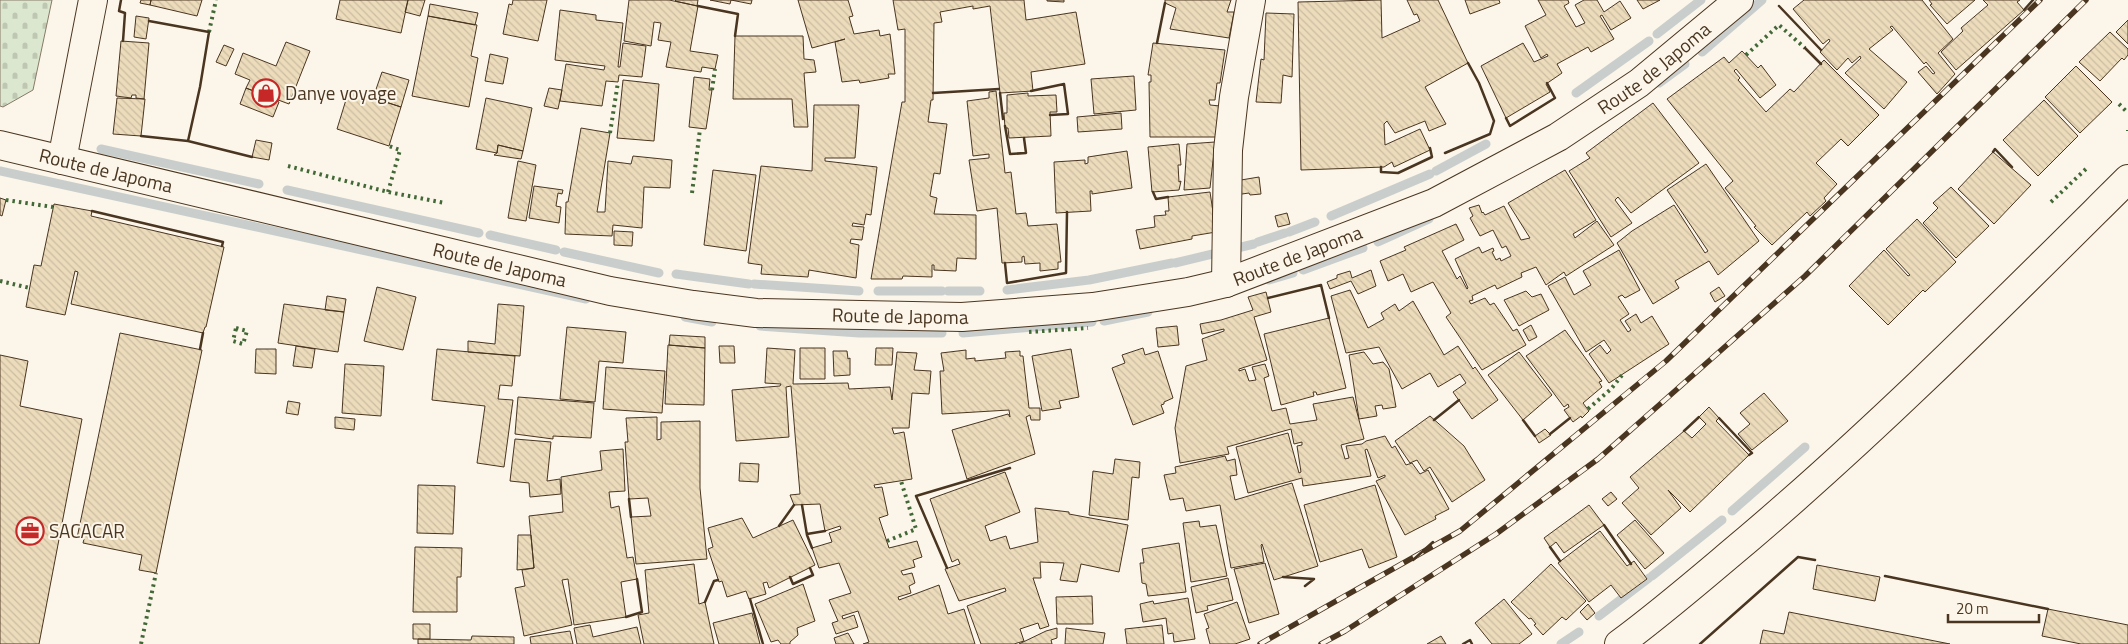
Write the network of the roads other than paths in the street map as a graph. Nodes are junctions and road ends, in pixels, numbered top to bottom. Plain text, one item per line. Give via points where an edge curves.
1 (93, 0) edge
2 (1251, 0) edge
3 (1739, 0) edge
4 (0, 146) edge
5 (62, 160) junction
6 (2128, 179) edge
7 (1226, 283) junction
8 (1619, 644) edge

1 - 5 main road
2 - 7 main road via 1228,150
3 - 7 main road, Route de Japoma via 1640,83 1558,137 1434,203
4 - 5 main road, Route de Japoma
5 - 7 main road, Route de Japoma via 610,291 756,313 962,317 1093,308
6 - 8 main road via 1945,360 1813,484 1660,614

